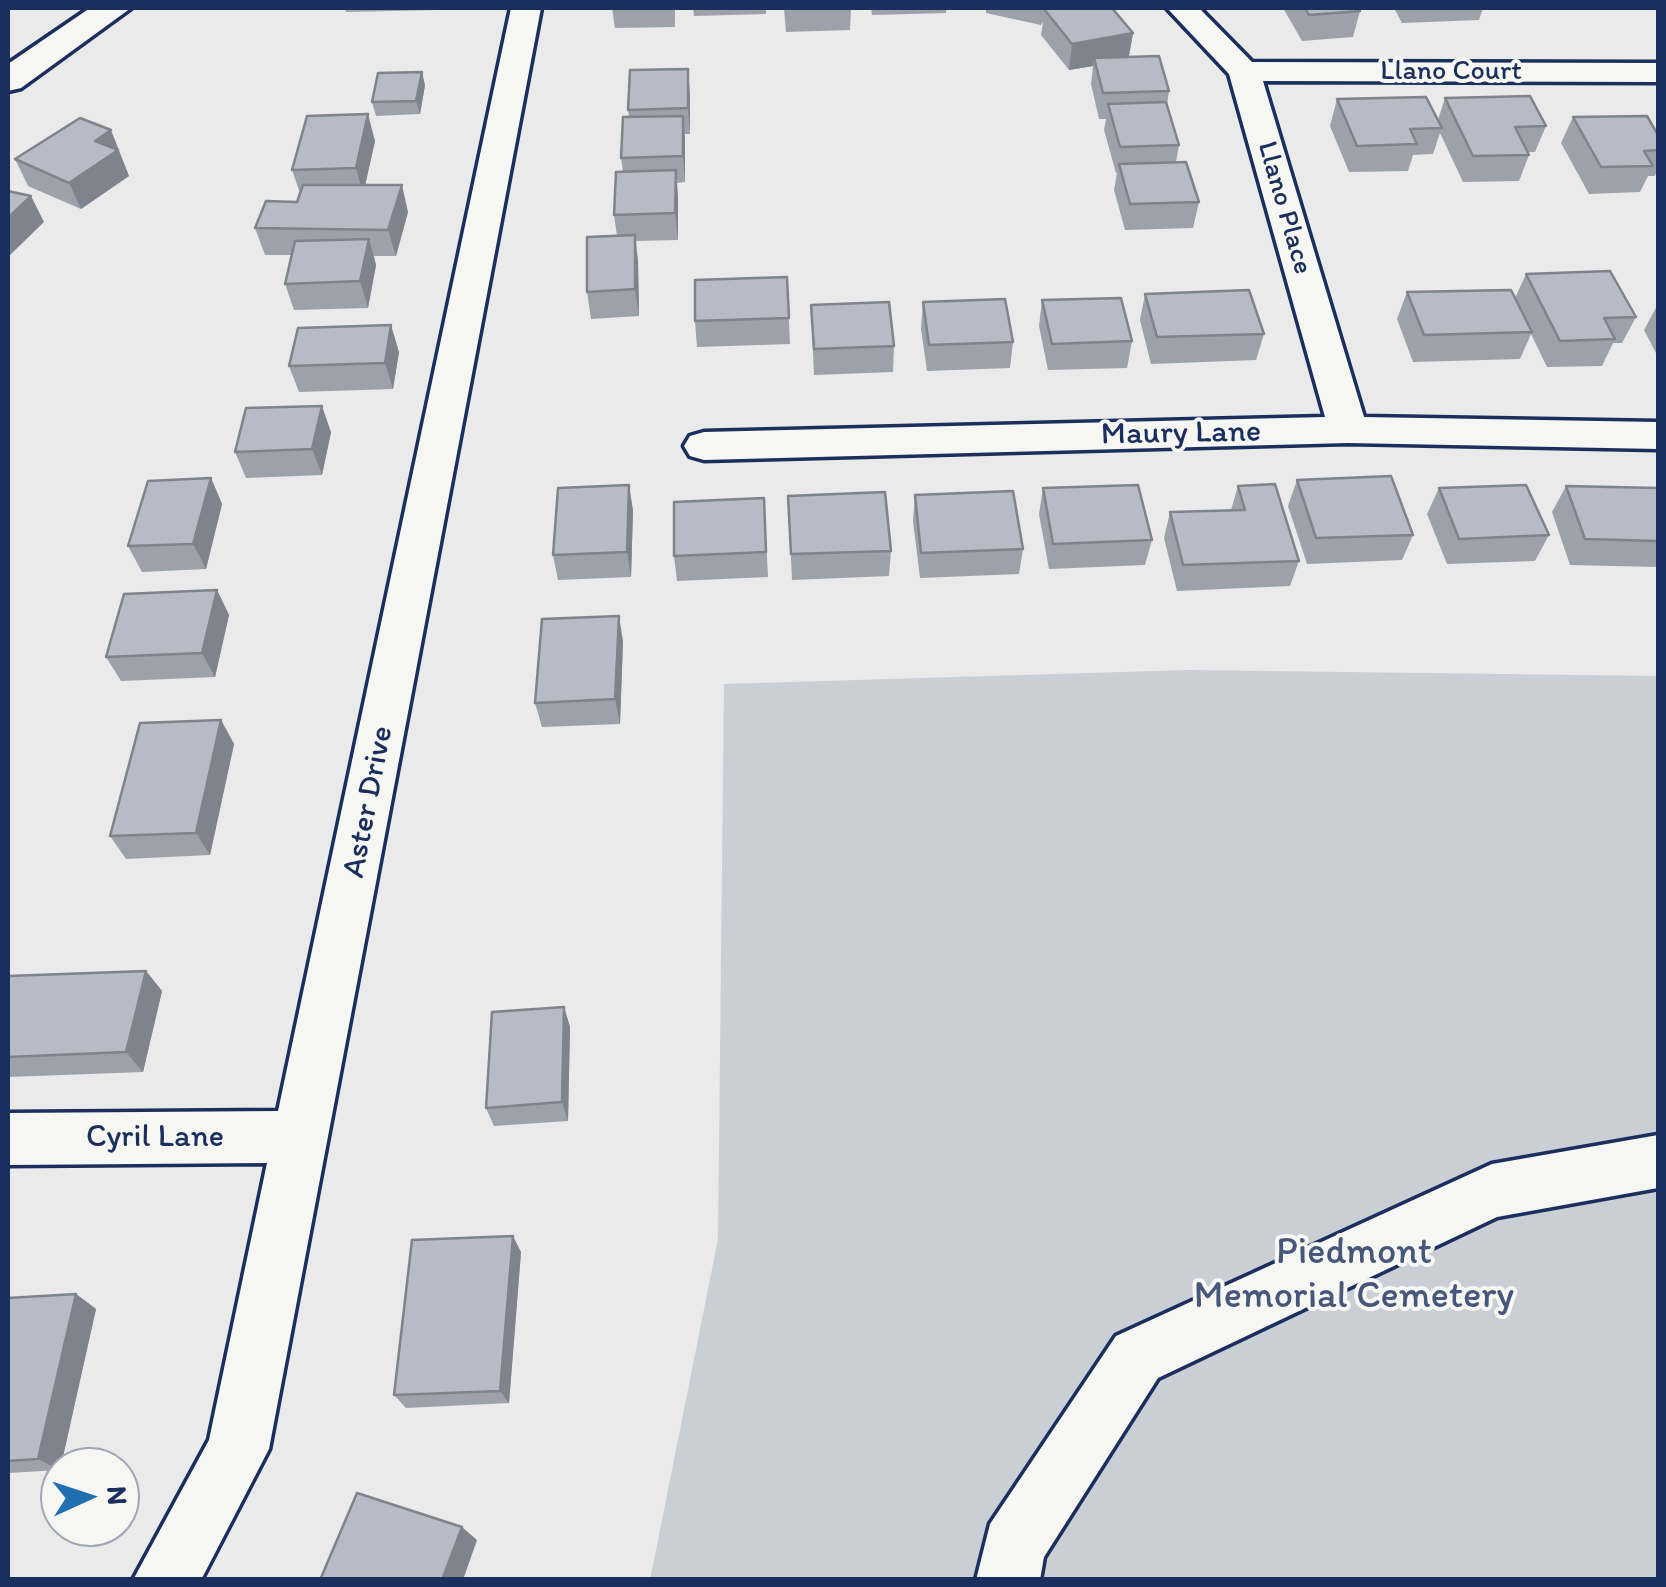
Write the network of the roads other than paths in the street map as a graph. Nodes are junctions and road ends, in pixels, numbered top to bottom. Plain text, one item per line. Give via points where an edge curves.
1 (113, 8) edge
2 (526, 8) edge
3 (1182, 8) edge
4 (1244, 72) junction
5 (1658, 72) edge
6 (8, 80) edge
7 (1348, 430) junction
8 (1658, 436) edge
9 (704, 446) dead end
10 (303, 1137) junction
11 (8, 1139) edge
12 (1658, 1162) edge
13 (165, 1580) edge
14 (1008, 1580) edge

1 - 6 main road
2 - 10 street, Aster Drive
3 - 4 street, Llano Place
4 - 5 street, Llano Court
4 - 7 street, Llano Place
7 - 8 street, Maury Lane
7 - 9 street, Maury Lane
10 - 11 street, Cyril Lane
10 - 13 street, Aster Drive via 238,1449
12 - 14 street via 1492,1191 1137,1357 1013,1548

